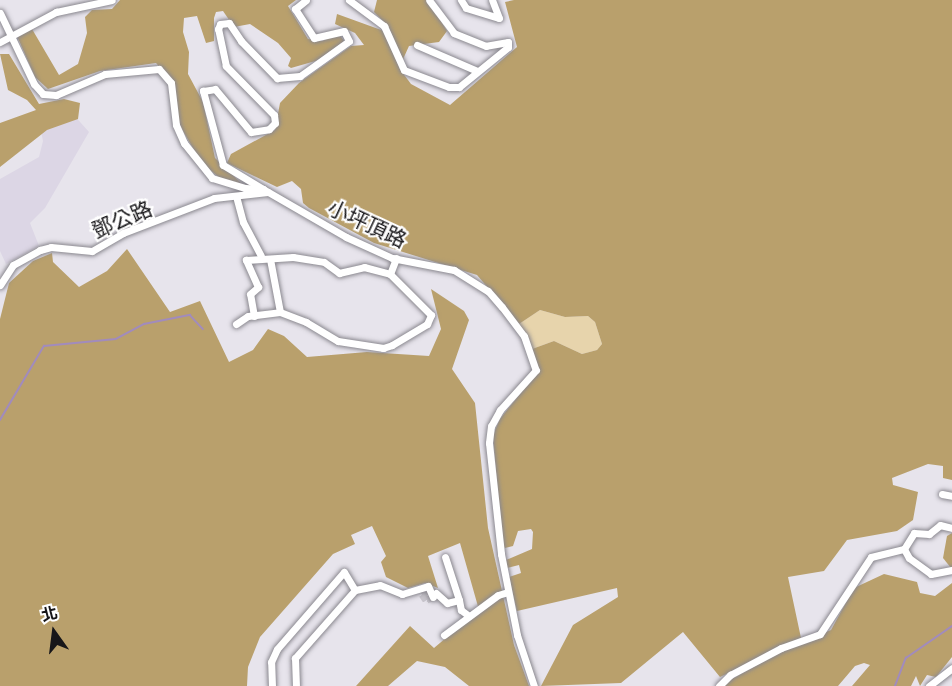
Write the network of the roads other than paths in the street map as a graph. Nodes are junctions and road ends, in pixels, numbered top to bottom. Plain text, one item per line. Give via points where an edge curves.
1 (112, 0) edge
2 (306, 0) edge
3 (349, 0) edge
4 (429, 0) edge
5 (461, 0) edge
6 (492, 0) edge
7 (0, 13) edge
8 (11, 36) junction
9 (0, 42) edge
10 (417, 45) dead end
11 (477, 72) junction
12 (265, 190) junction
13 (236, 196) junction
14 (261, 256) junction
15 (396, 258) junction
16 (270, 259) junction
17 (390, 274) junction
18 (0, 285) edge
19 (280, 312) junction
20 (254, 316) junction
21 (236, 324) dead end
22 (942, 494) dead end
23 (952, 496) edge
24 (952, 528) edge
25 (904, 549) junction
26 (445, 557) dead end
27 (952, 570) edge
28 (355, 590) junction
29 (508, 592) junction
30 (459, 600) junction
31 (468, 616) junction
32 (444, 635) dead end
33 (952, 668) edge
34 (273, 686) edge
35 (296, 686) edge
36 (534, 686) edge
37 (719, 686) edge
38 (929, 686) edge

1 - 8 street via 56,12
2 - 12 street via 296,9 314,38 344,31 349,41 300,76 277,78 241,41 229,22 220,24 218,29 226,66 274,116 275,123 269,129 254,133 215,89 203,91 223,165
3 - 11 street via 384,26 396,61 417,78 459,87
4 - 11 street via 454,33 486,46 508,42
5 - 6 street via 466,8 499,18
7 - 8 street, 小坪頂路
8 - 9 street
8 - 12 street, 小坪頂路 via 34,84 44,94 56,95 105,74 159,69 171,83 180,134 201,167 224,184
10 - 11 street
12 - 13 street, 鄧公路
12 - 15 street, 小坪頂路 via 346,237
13 - 14 street via 243,222
13 - 18 street, 鄧公路 via 214,198 139,226 92,251 51,247 40,250 13,265
14 - 16 street
14 - 20 street via 246,260 258,286 250,294
15 - 17 street
15 - 29 street, 小坪頂路 via 454,270 471,278 502,307 524,336 535,361 531,380 510,398 491,426 489,443 493,505
16 - 17 street via 292,257 324,262 339,273 364,267
16 - 19 street
17 - 19 street via 431,315 427,324 392,345 383,348 338,341
19 - 20 street
20 - 21 street
22 - 23 street
24 - 25 street via 940,525 928,534 914,533
25 - 27 street via 909,558 932,574
25 - 37 street via 871,556 820,634 782,648 730,675
26 - 30 street
28 - 30 street via 380,585 402,594 428,586 447,603
28 - 34 street via 344,572 301,618 271,662
28 - 35 street via 295,658
29 - 31 street
29 - 36 street, 小坪頂路 via 523,660
30 - 31 street via 461,610
31 - 32 street
33 - 38 street

